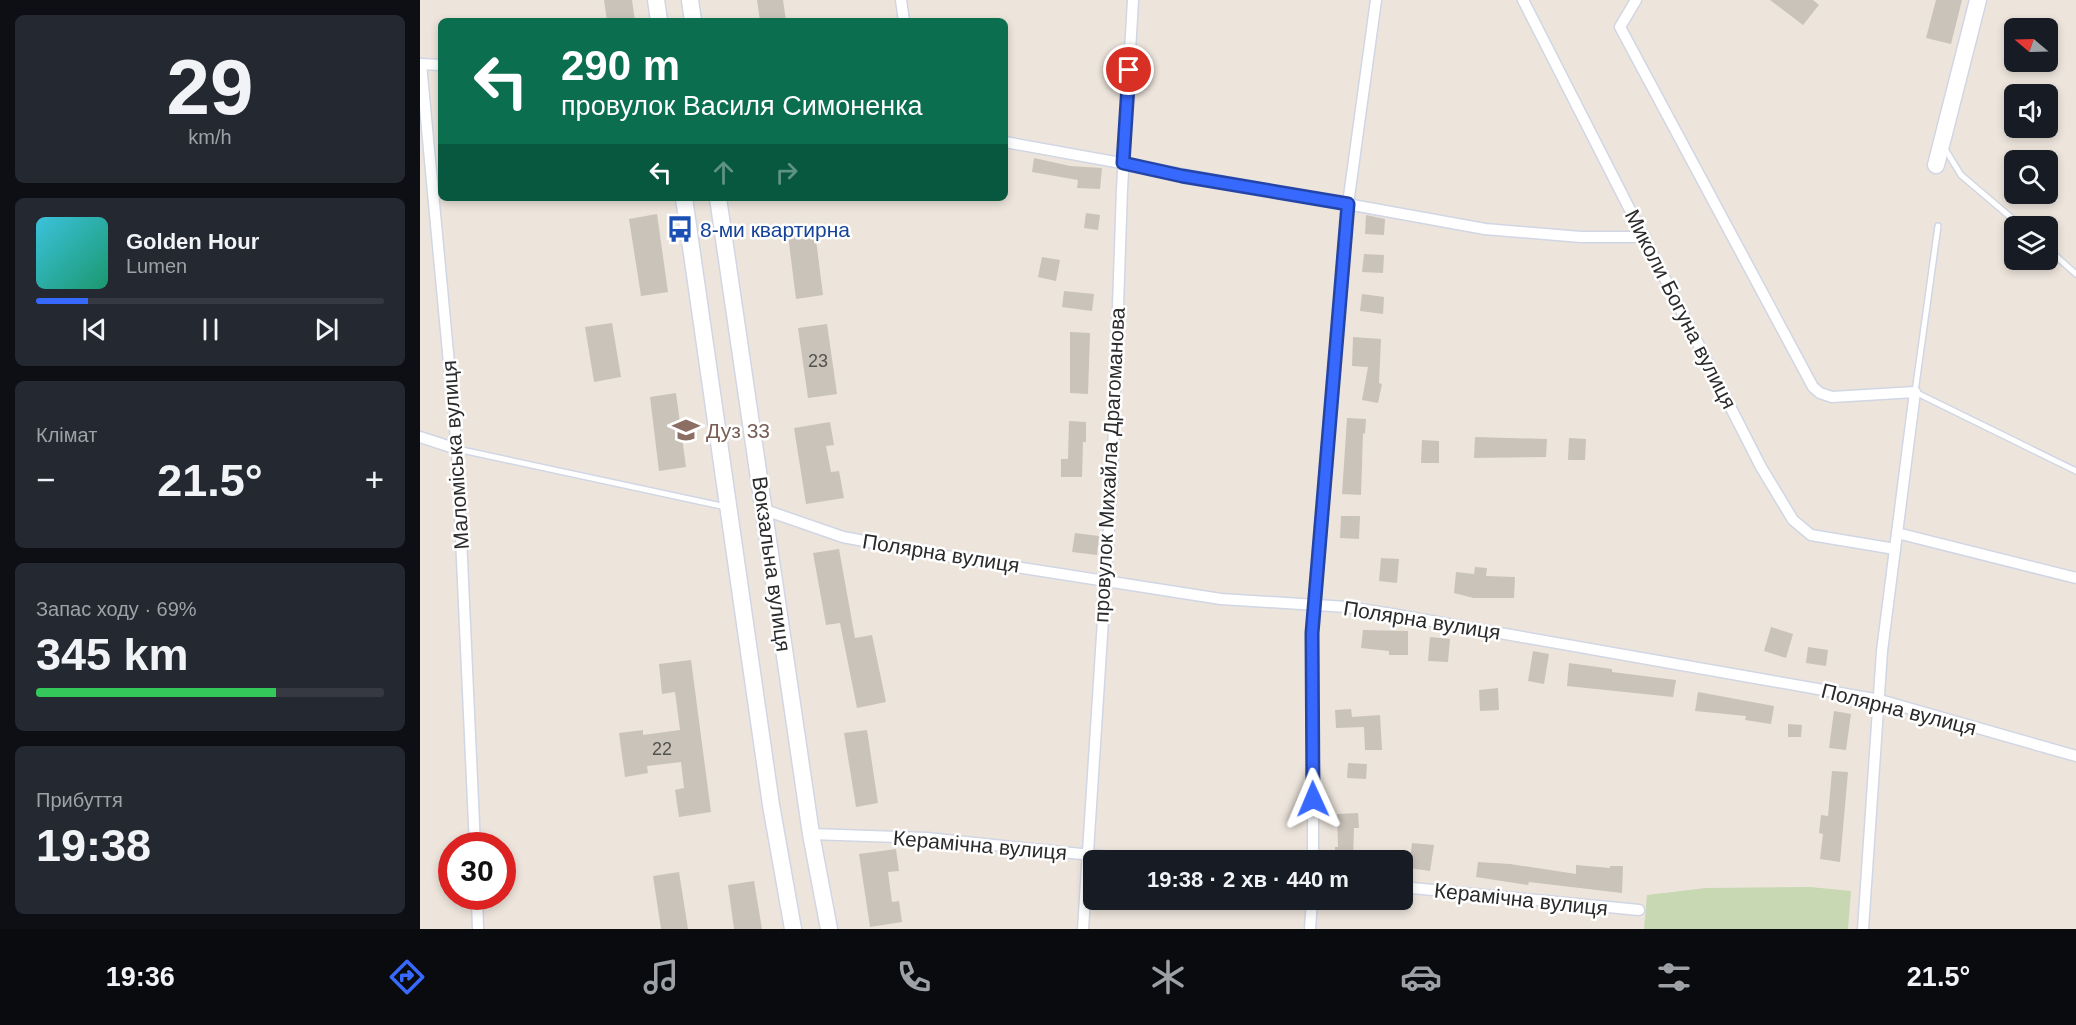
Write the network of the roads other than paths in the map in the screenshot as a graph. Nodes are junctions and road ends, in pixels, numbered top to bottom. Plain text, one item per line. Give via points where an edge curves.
1 (656, 0) edge
2 (690, 0) edge
3 (901, 0) edge
4 (1133, 0) edge
5 (1376, 0) edge
6 (1523, 0) edge
7 (1636, 0) edge
8 (1978, 0) edge
9 (659, 18) edge
10 (693, 18) edge
11 (904, 18) edge
12 (421, 64) edge
13 (438, 66) edge
14 (1008, 143) edge
15 (1943, 145) junction
16 (1123, 163) junction
17 (1936, 165) dead end
18 (684, 201) edge
19 (718, 201) edge
20 (1348, 204) junction
21 (2009, 216) edge
22 (1938, 226) dead end
23 (1644, 237) junction
24 (2058, 258) edge
25 (2076, 274) edge
26 (1914, 392) junction
27 (420, 437) edge
28 (457, 449) junction
29 (2076, 471) edge
30 (727, 507) junction
31 (765, 510) junction
32 (1897, 533) junction
33 (1895, 549) junction
34 (2076, 578) edge
35 (1104, 581) junction
36 (1316, 604) junction
37 (1880, 700) junction
38 (2076, 756) edge
39 (474, 832) edge
40 (812, 834) junction
41 (1085, 850) edge
42 (1313, 850) edge
43 (1083, 855) edge
44 (1413, 888) edge
45 (477, 910) edge
46 (1084, 910) edge
47 (1311, 910) edge
48 (1639, 910) dead end
49 (478, 929) edge
50 (793, 929) edge
51 (829, 929) edge
52 (1083, 929) edge
53 (1310, 929) edge
54 (1863, 929) edge

1 - 9 street
2 - 10 street
3 - 11 street
4 - 16 street, провулок Михайла Драгоманова
5 - 20 street
6 - 23 street, Миколи Богуна вулиця
7 - 26 street via 1620,27 1814,387 1832,397
8 - 15 street
12 - 13 street
12 - 28 street, Маломіська вулиця
14 - 16 street
15 - 17 street
15 - 21 lane via 1960,175
16 - 20 street
16 - 35 street, провулок Михайла Драгоманова via 1112,481
18 - 30 street, Вокзальна вулиця
19 - 31 street, Вокзальна вулиця
20 - 23 street via 1485,229 1581,237
20 - 36 street
22 - 26 lane
23 - 33 street, Миколи Богуна вулиця via 1761,467 1793,520 1811,535
24 - 25 lane
26 - 29 lane
26 - 32 street
27 - 28 street
28 - 30 lane
28 - 39 street, Маломіська вулиця
30 - 50 street, Вокзальна вулиця
31 - 35 street, Полярна вулиця via 861,541
31 - 40 street, Вокзальна вулиця
32 - 33 street
32 - 34 street
33 - 37 street
35 - 36 street, Полярна вулиця via 1221,598
35 - 41 street, провулок Михайла Драгоманова
36 - 37 street, Полярна вулиця via 1402,615
36 - 42 street via 1312,645
37 - 38 street, Полярна вулиця
37 - 54 street
40 - 43 street, Керамічна вулиця via 927,838
40 - 51 street, Вокзальна вулиця
44 - 48 street, Керамічна вулиця
45 - 49 street
46 - 52 street, провулок Михайла Драгоманова
47 - 53 street

